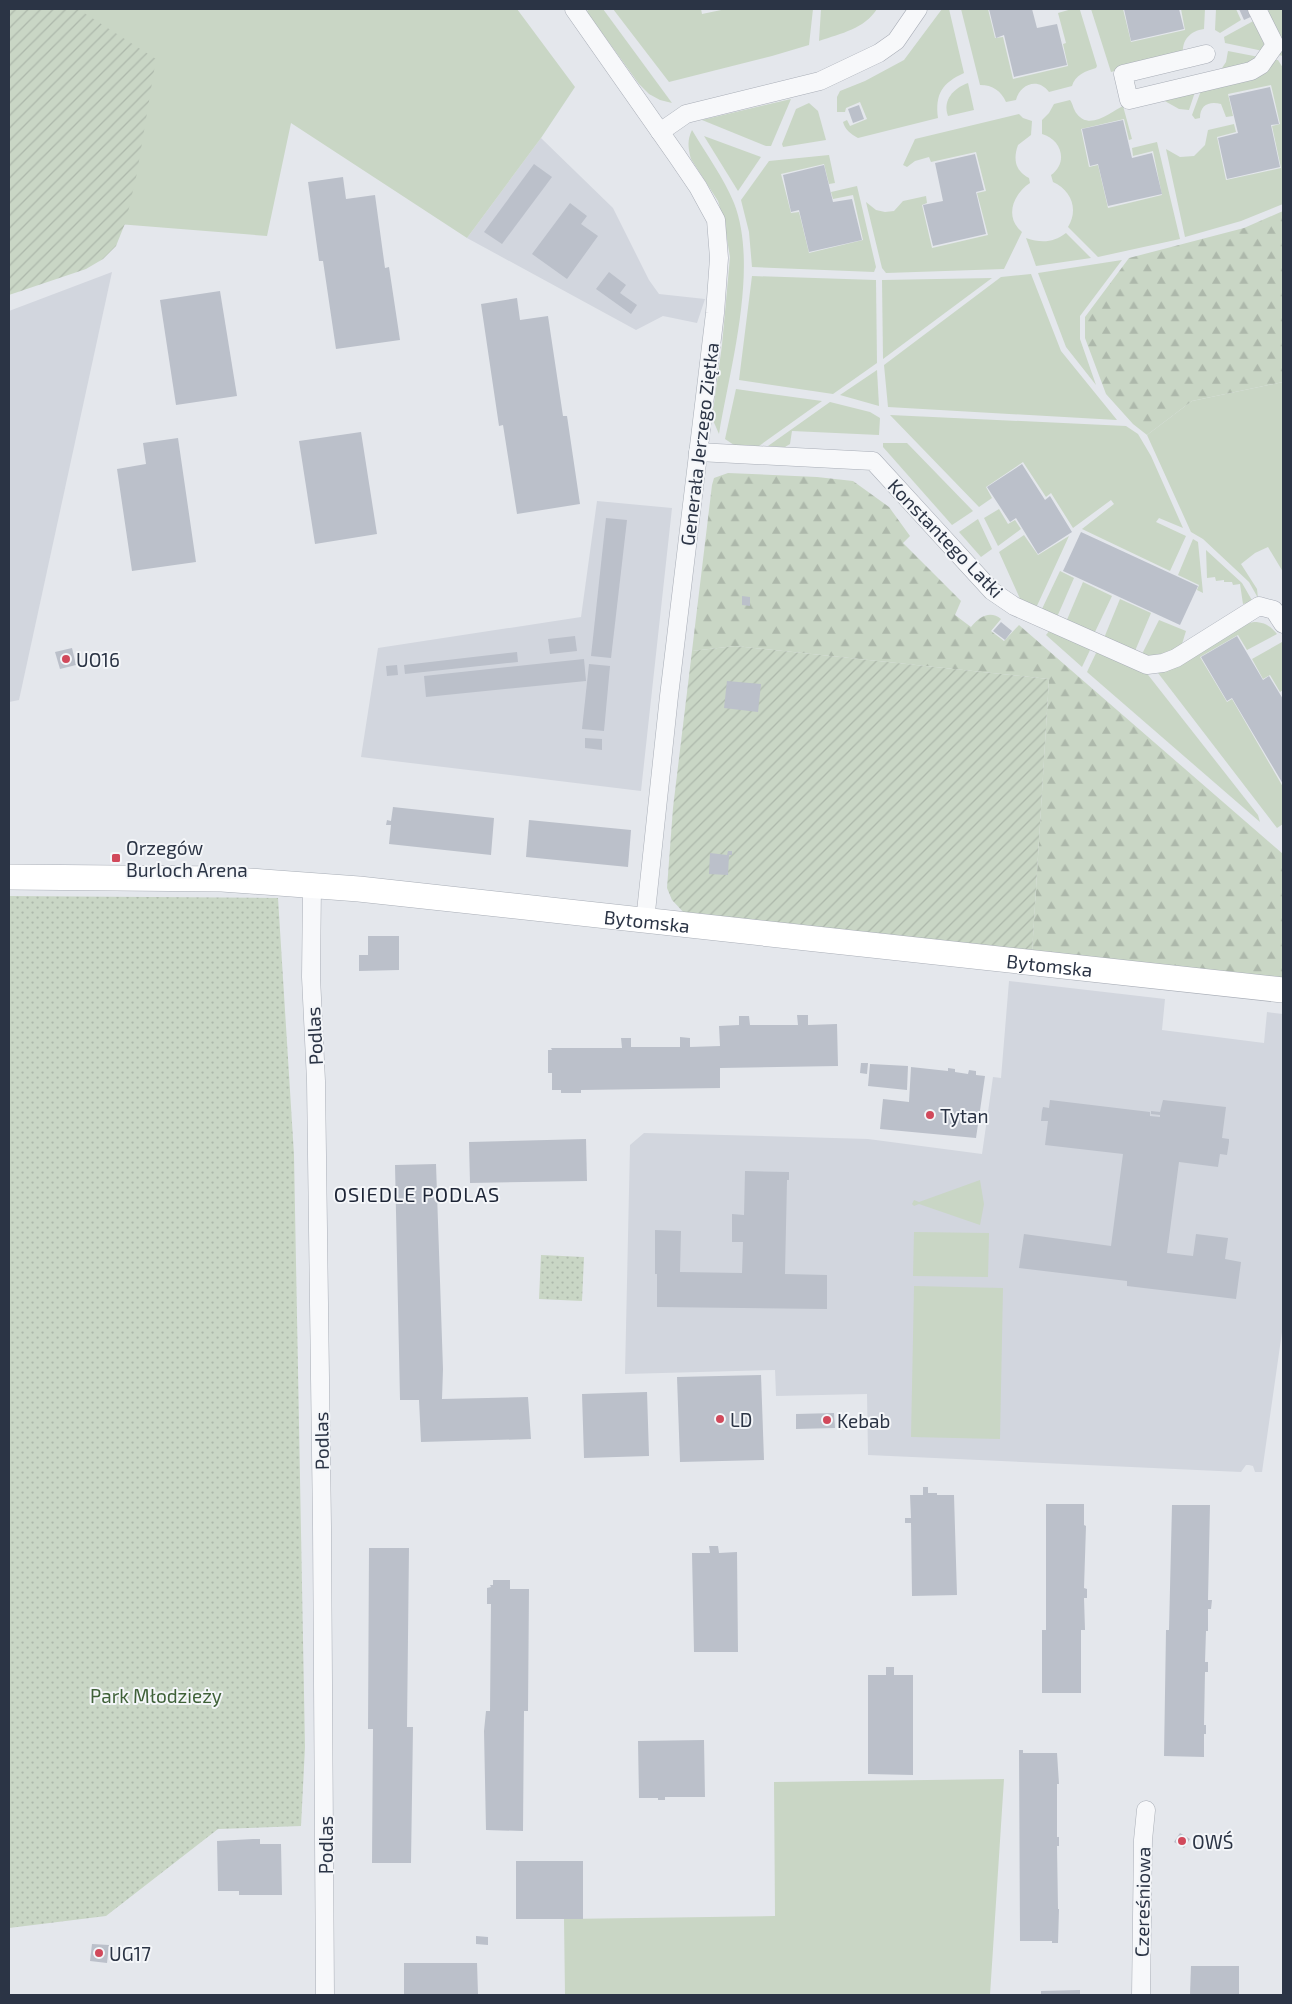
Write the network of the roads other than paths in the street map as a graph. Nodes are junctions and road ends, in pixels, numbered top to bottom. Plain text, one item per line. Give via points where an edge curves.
1 (574, 9) edge
2 (918, 9) edge
3 (1257, 9) edge
4 (1206, 54) dead end
5 (660, 132) junction
6 (698, 452) junction
7 (1283, 624) edge
8 (9, 877) edge
9 (312, 886) junction
10 (645, 921) junction
11 (1283, 990) edge
12 (1146, 1810) dead end
13 (325, 1995) edge
14 (1141, 1995) edge

1 - 5 street, Generała Jerzego Ziętka
2 - 5 street via 896,41 879,53 820,81 686,114
3 - 4 street via 1274,45 1260,65 1251,71 1129,100 1123,74
5 - 6 street, Generała Jerzego Ziętka via 698,187 716,220 720,258
6 - 7 street, Konstantego Latki via 873,461 992,591 1021,609 1147,665 1176,658 1259,606 1274,610
6 - 10 street, Generała Jerzego Ziętka
8 - 9 street, Bytomska via 222,879
9 - 10 street, Bytomska
9 - 13 street, Podlas
10 - 11 street, Bytomska
12 - 14 street, Czereśniowa

